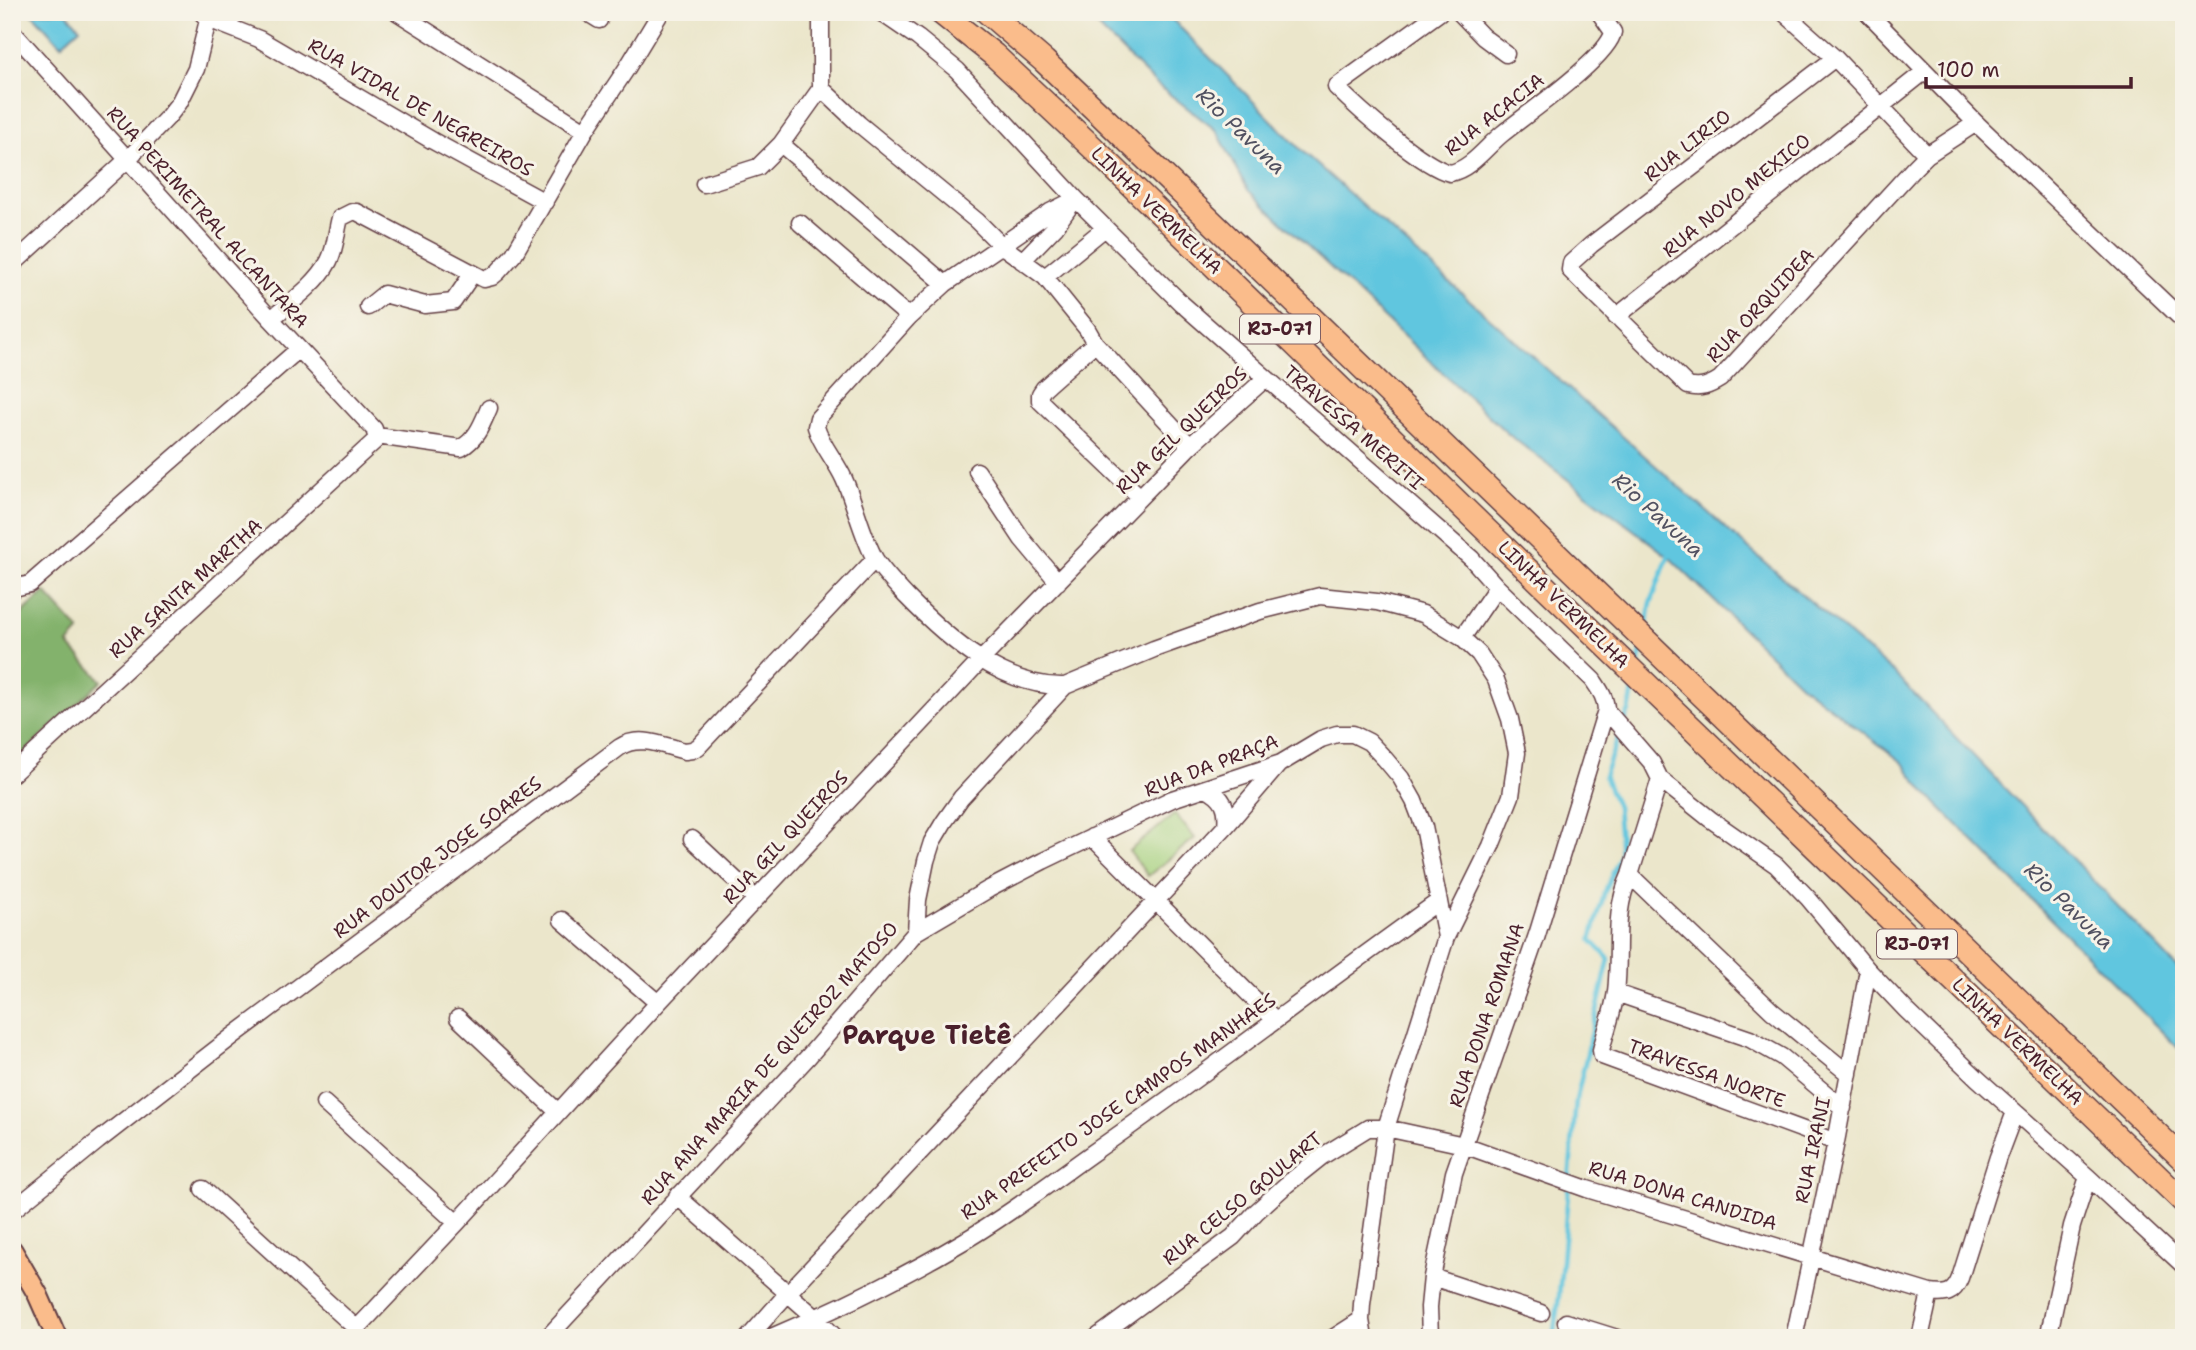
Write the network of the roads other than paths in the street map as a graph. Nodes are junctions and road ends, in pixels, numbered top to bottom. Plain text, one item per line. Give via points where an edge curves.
1 (397, 12) edge
2 (661, 12) edge
3 (821, 12) edge
4 (880, 12) edge
5 (940, 12) edge
6 (987, 12) edge
7 (1440, 12) edge
8 (1459, 12) edge
9 (1599, 12) edge
10 (1783, 12) edge
11 (1867, 12) edge
12 (206, 14) edge
13 (12, 31) edge
14 (1506, 54) dead end
15 (1835, 58) junction
16 (1924, 72) junction
17 (821, 88) junction
18 (1881, 106) junction
19 (1976, 123) junction
20 (585, 131) junction
21 (781, 144) junction
22 (1927, 155) junction
23 (128, 159) junction
24 (704, 184) dead end
25 (1076, 199) junction
26 (545, 202) junction
27 (800, 223) dead end
28 (1105, 228) junction
29 (1001, 245) junction
30 (1022, 261) junction
31 (12, 265) edge
32 (1570, 270) joint
33 (479, 276) junction
34 (1045, 277) junction
35 (945, 284) junction
36 (368, 307) dead end
37 (909, 317) junction
38 (1616, 317) junction
39 (271, 319) junction
40 (2184, 321) edge
41 (1095, 343) junction
42 (299, 349) junction
43 (1266, 378) junction
44 (489, 408) dead end
45 (376, 432) junction
46 (1190, 446) junction
47 (977, 471) dead end
48 (1140, 497) junction
49 (875, 559) junction
50 (1058, 582) junction
51 (12, 584) edge
52 (1497, 587) junction
53 (1462, 638) junction
54 (981, 660) junction
55 (1065, 686) junction
56 (1610, 715) junction
57 (1281, 763) junction
58 (12, 774) edge
59 (1660, 779) junction
60 (1206, 788) junction
61 (1226, 826) junction
62 (1092, 836) junction
63 (692, 839) dead end
64 (1630, 875) junction
65 (756, 899) junction
66 (1156, 900) junction
67 (1439, 901) junction
68 (562, 920) dead end
69 (916, 932) junction
70 (1446, 937) junction
71 (1868, 970) junction
72 (1616, 993) junction
73 (658, 1003) junction
74 (458, 1018) dead end
75 (1275, 1020) junction
76 (1849, 1074) junction
77 (324, 1103) dead end
78 (1843, 1108) junction
79 (558, 1112) junction
80 (2015, 1112) junction
81 (1387, 1128) junction
82 (1836, 1142) junction
83 (1464, 1145) junction
84 (2184, 1160) edge
85 (2088, 1177) junction
86 (203, 1189) dead end
87 (677, 1196) junction
88 (2184, 1202) edge
89 (12, 1211) edge
90 (457, 1223) junction
91 (12, 1250) edge
92 (1810, 1255) junction
93 (2184, 1266) edge
94 (1432, 1277) junction
95 (788, 1293) junction
96 (1930, 1293) junction
97 (1541, 1313) dead end
98 (816, 1318) junction
99 (1361, 1320) junction
100 (1566, 1322) dead end
101 (352, 1333) edge
102 (57, 1338) edge
103 (547, 1338) edge
104 (748, 1338) edge
105 (769, 1338) edge
106 (836, 1338) edge
107 (1096, 1338) edge
108 (1333, 1338) edge
109 (1364, 1338) edge
110 (1430, 1338) edge
111 (1617, 1338) edge
112 (1794, 1338) edge
113 (1920, 1338) edge
114 (2048, 1338) edge

1 - 20 street
2 - 20 street
3 - 17 street
4 - 25 street, TRAVESSA MERITI via 957,70
5 - 88 highway, LINHA VERMELHA / RJ-071 via 994,55 1101,155
6 - 84 highway, LINHA VERMELHA / RJ-071 via 1103,117
7 - 9 street, RUA ACACIA via 1336,87 1373,121 1450,173 1458,172 1565,85 1608,44 1614,32
8 - 14 street
10 - 15 street
11 - 16 street
12 - 23 street via 188,88
12 - 26 street, RUA VIDAL DE NEGREIROS via 260,39
13 - 23 street, RUA PERIMETRAL ALCANTARA
15 - 18 street
15 - 32 street, RUA LIRIO via 1591,245 1571,262
16 - 18 street
16 - 19 street
17 - 21 street
17 - 29 street
18 - 22 street
18 - 38 street, RUA NOVO MEXICO
19 - 22 street, RUA ORQUIDEA
19 - 40 street
20 - 26 street
21 - 24 street via 758,167
21 - 35 street
22 - 38 street, RUA ORQUIDEA via 1727,373 1709,386 1688,386
23 - 31 street
23 - 39 street, RUA PERIMETRAL ALCANTARA
25 - 28 street, TRAVESSA MERITI
25 - 29 street
25 - 30 street
26 - 33 street via 498,272
27 - 37 street
28 - 34 street
28 - 43 street, TRAVESSA MERITI
29 - 30 street
29 - 35 street
30 - 34 street
32 - 38 street, RUA ORQUIDEA
33 - 36 street via 453,302 425,305 384,294
33 - 39 street via 352,212 340,218 333,250 316,279
34 - 41 street
35 - 37 street
37 - 49 street via 818,418 816,430 847,485
39 - 42 street, RUA PERIMETRAL ALCANTARA
41 - 46 street
41 - 48 street via 1044,388 1040,401
42 - 45 street, RUA PERIMETRAL ALCANTARA
42 - 51 street via 30,584
43 - 46 street, RUA GIL QUEIROS
43 - 52 street, TRAVESSA MERITI via 1472,559
44 - 45 street via 476,436 461,448
45 - 58 street, RUA SANTA MARTHA via 375,443
46 - 48 street, RUA GIL QUEIROS
47 - 50 street via 1022,539
48 - 50 street, RUA GIL QUEIROS
49 - 54 street via 941,631
49 - 89 street, RUA DOUTOR JOSE SOARES via 698,747 685,751 640,740 620,747 233,1036
50 - 54 street, RUA GIL QUEIROS
52 - 53 street
52 - 56 street, TRAVESSA MERITI via 1592,680
53 - 55 street, RUA ANA MARIA DE QUEIROZ MATOSO via 1423,614 1377,602 1320,596 1260,611
53 - 70 street, RUA ANA MARIA DE QUEIROZ MATOSO via 1496,680 1517,753 1511,796
54 - 55 street via 1021,680
54 - 65 street, RUA GIL QUEIROS
55 - 69 street, RUA ANA MARIA DE QUEIROZ MATOSO via 944,822 926,861
56 - 59 street, TRAVESSA MERITI via 1652,763
56 - 83 street, RUA DONA ROMANA
57 - 60 street, RUA DA PRAÇA
57 - 61 street
57 - 67 street, RUA DA PRAÇA via 1337,734 1353,734 1370,742 1414,801
59 - 64 street
59 - 71 street, TRAVESSA MERITI via 1776,865
60 - 61 street via 1226,806
60 - 62 street, RUA DA PRAÇA
61 - 66 street
62 - 66 street
62 - 69 street, RUA DA PRAÇA
63 - 65 street
64 - 72 street via 1619,911
64 - 76 street via 1772,1011
65 - 73 street, RUA GIL QUEIROS
66 - 75 street
66 - 95 street
67 - 70 street, RUA DA PRAÇA
67 - 75 street, RUA PREFEITO JOSE CAMPOS MANHAES
68 - 73 street
69 - 87 street, RUA ANA MARIA DE QUEIROZ MATOSO via 808,1057
70 - 81 street, RUA ANA MARIA DE QUEIROZ MATOSO
71 - 76 street, RUA IRANI
71 - 80 street, TRAVESSA MERITI
72 - 78 street via 1750,1039 1782,1057
72 - 82 street, TRAVESSA NORTE via 1602,1056
73 - 79 street, RUA GIL QUEIROS
74 - 79 street
75 - 98 street, RUA PREFEITO JOSE CAMPOS MANHAES via 1168,1101 981,1230
76 - 78 street, RUA IRANI
77 - 90 street
78 - 82 street, RUA IRANI
79 - 90 street, RUA GIL QUEIROS
80 - 85 street, TRAVESSA MERITI
80 - 96 street via 1960,1278 1952,1292
81 - 83 street, RUA DONA CANDIDA
81 - 99 street, RUA ANA MARIA DE QUEIROZ MATOSO
81 - 107 street, RUA CELSO GOULART via 1368,1128 1321,1157 1233,1237
82 - 92 street, RUA IRANI
83 - 92 street, RUA DONA CANDIDA via 1587,1189
83 - 94 street, RUA DONA ROMANA
85 - 93 street, TRAVESSA MERITI
85 - 114 street via 2072,1226
86 - 101 street
87 - 95 street
87 - 103 street, RUA ANA MARIA DE QUEIROZ MATOSO
90 - 101 street, RUA GIL QUEIROS
91 - 102 main road
92 - 96 street, RUA DONA CANDIDA
92 - 112 street, RUA IRANI
94 - 97 street
94 - 110 street, RUA DONA ROMANA
95 - 98 street
95 - 104 street
96 - 113 street
98 - 105 street, RUA PREFEITO JOSE CAMPOS MANHAES
98 - 106 street
99 - 108 street
99 - 109 street, RUA ANA MARIA DE QUEIROZ MATOSO
100 - 111 street

